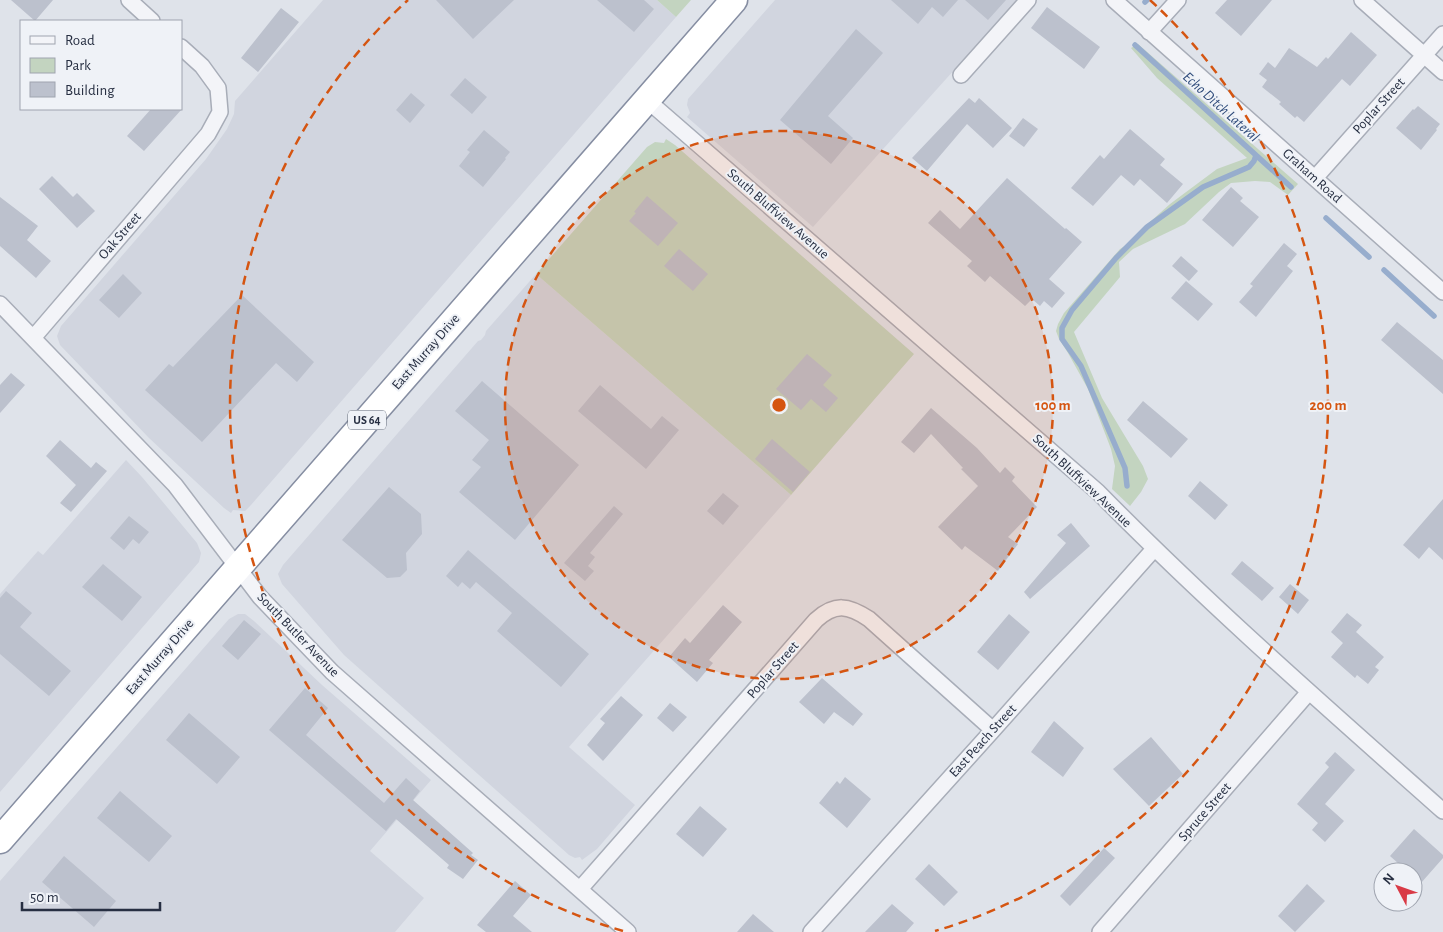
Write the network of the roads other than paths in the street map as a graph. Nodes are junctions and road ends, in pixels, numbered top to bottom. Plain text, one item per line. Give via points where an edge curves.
1 (129, 0) edge
2 (734, 0) edge
3 (1028, 0) edge
4 (1114, 0) edge
5 (1178, 0) edge
6 (1362, 0) edge
7 (151, 20) edge
8 (1150, 32) junction
9 (1443, 34) edge
10 (182, 48) edge
11 (1424, 55) junction
12 (1443, 72) edge
13 (961, 75) dead end
14 (647, 100) junction
15 (1315, 178) junction
16 (1443, 292) edge
17 (0, 304) edge
18 (33, 338) junction
19 (1154, 549) junction
20 (238, 568) junction
21 (1309, 692) junction
22 (993, 730) junction
23 (1443, 811) edge
24 (2, 834) edge
25 (580, 889) junction
26 (628, 932) edge
27 (811, 932) edge
28 (1100, 932) edge

1 - 7 street
2 - 14 highway, East Murray Drive / US 64
3 - 13 street
4 - 8 street, Graham Road
5 - 8 street
6 - 11 street
8 - 15 street, Graham Road
9 - 11 street, Poplar Street
10 - 18 street, Oak Street via 202,66 218,88 220,112 208,134
11 - 12 street
11 - 15 street, Poplar Street
14 - 19 street, South Bluffview Avenue via 1098,492
14 - 20 highway, East Murray Drive / US 64
15 - 16 street, Graham Road
17 - 18 street, South Butler Avenue
18 - 20 street, South Butler Avenue via 175,485
19 - 21 street, South Bluffview Avenue
19 - 22 street, East Peach Street
20 - 24 highway, East Murray Drive / US 64
20 - 25 street, South Butler Avenue via 260,597 332,672
21 - 23 street, South Bluffview Avenue
21 - 28 street, Spruce Street
22 - 25 street, Poplar Street via 868,619 852,609 832,609 816,620
22 - 27 street, East Peach Street
25 - 26 street, South Butler Avenue

